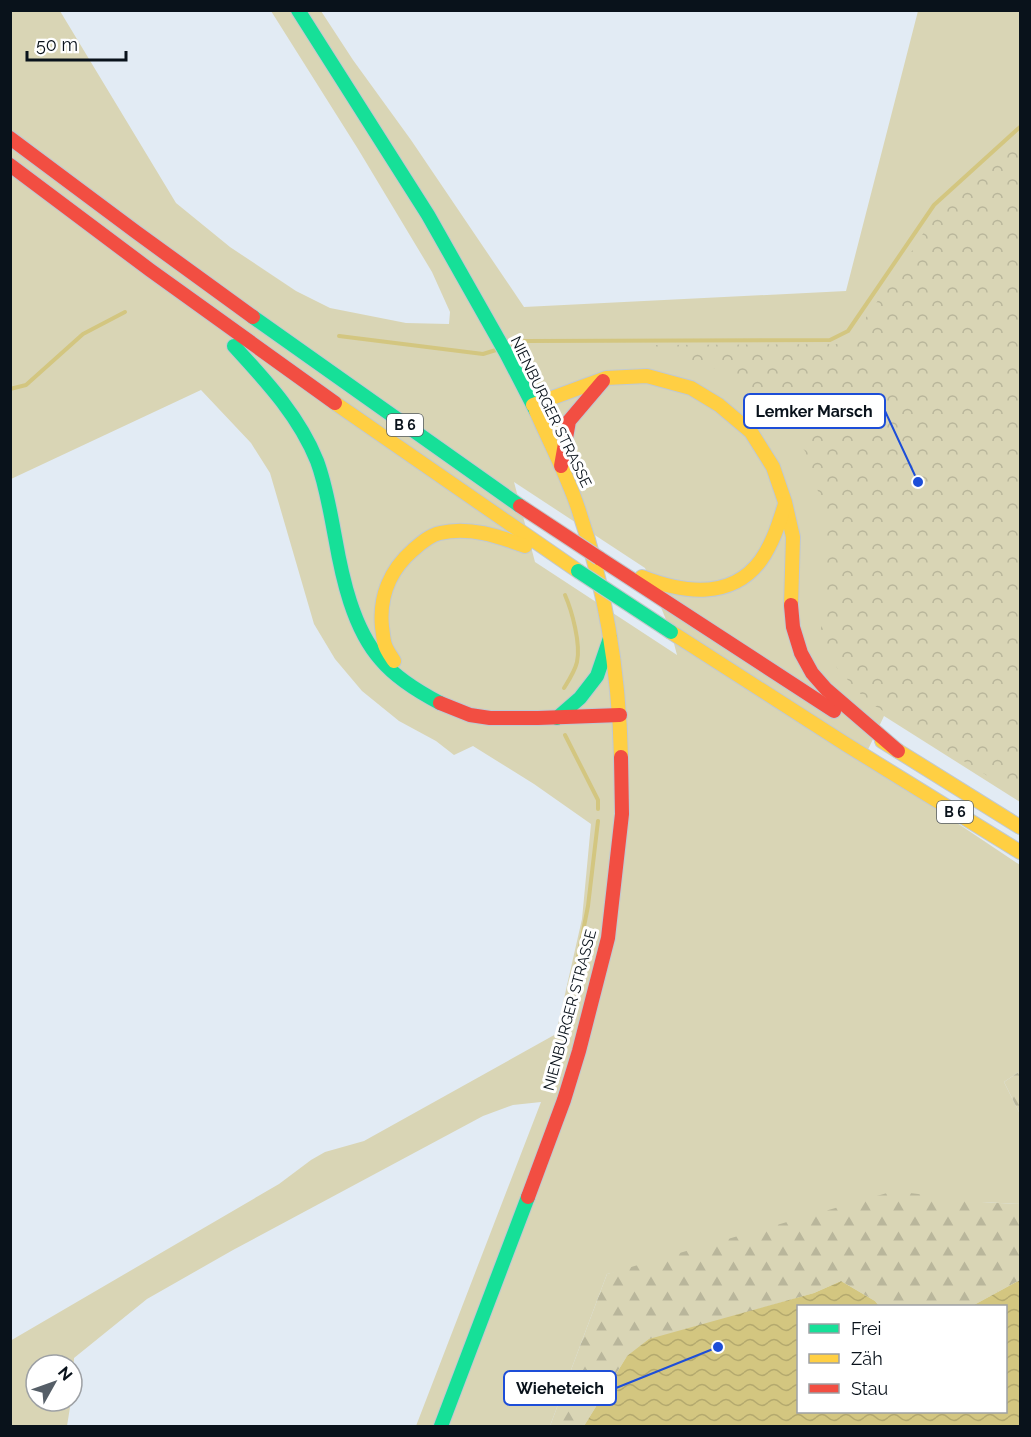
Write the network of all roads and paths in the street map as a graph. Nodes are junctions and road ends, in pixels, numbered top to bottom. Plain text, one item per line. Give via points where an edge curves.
1 (298, 10) edge
2 (10, 138) edge
3 (10, 165) edge
4 (195, 303) junction
5 (606, 378) junction
6 (533, 405) junction
7 (561, 466) junction
8 (785, 502) junction
9 (530, 543) junction
10 (599, 558) junction
11 (610, 638) junction
12 (406, 683) junction
13 (620, 715) junction
14 (557, 718) junction
15 (860, 722) junction
16 (1020, 827) edge
17 (1020, 852) edge
18 (441, 1426) edge

1 - 6 main road, NIENBURGER STRASSE via 428,214
2 - 10 main road, B 6, bridge via 244,312
3 - 4 main road, B 6
4 - 9 main road, B 6
4 - 12 main road via 267,382 304,435 326,487 340,562 356,617 380,661
5 - 6 main road
5 - 7 main road via 569,421
5 - 8 main road via 647,376 691,388 719,405 751,432 773,467
6 - 7 main road, NIENBURGER STRASSE
7 - 11 main road, NIENBURGER STRASSE via 596,570
8 - 10 main road via 776,531 755,567 737,581 716,589 696,591 657,584
8 - 15 main road via 793,537 793,627 801,652 812,673
9 - 12 main road via 475,532 437,534 398,565 381,600 381,622 384,644
9 - 17 main road, B 6, bridge
10 - 15 main road, B 6
11 - 13 main road, NIENBURGER STRASSE
11 - 14 main road via 597,676
12 - 14 main road via 439,703 471,715
13 - 14 main road
13 - 18 main road, NIENBURGER STRASSE via 622,814 608,938 564,1100
15 - 16 main road, B 6 via 898,751

